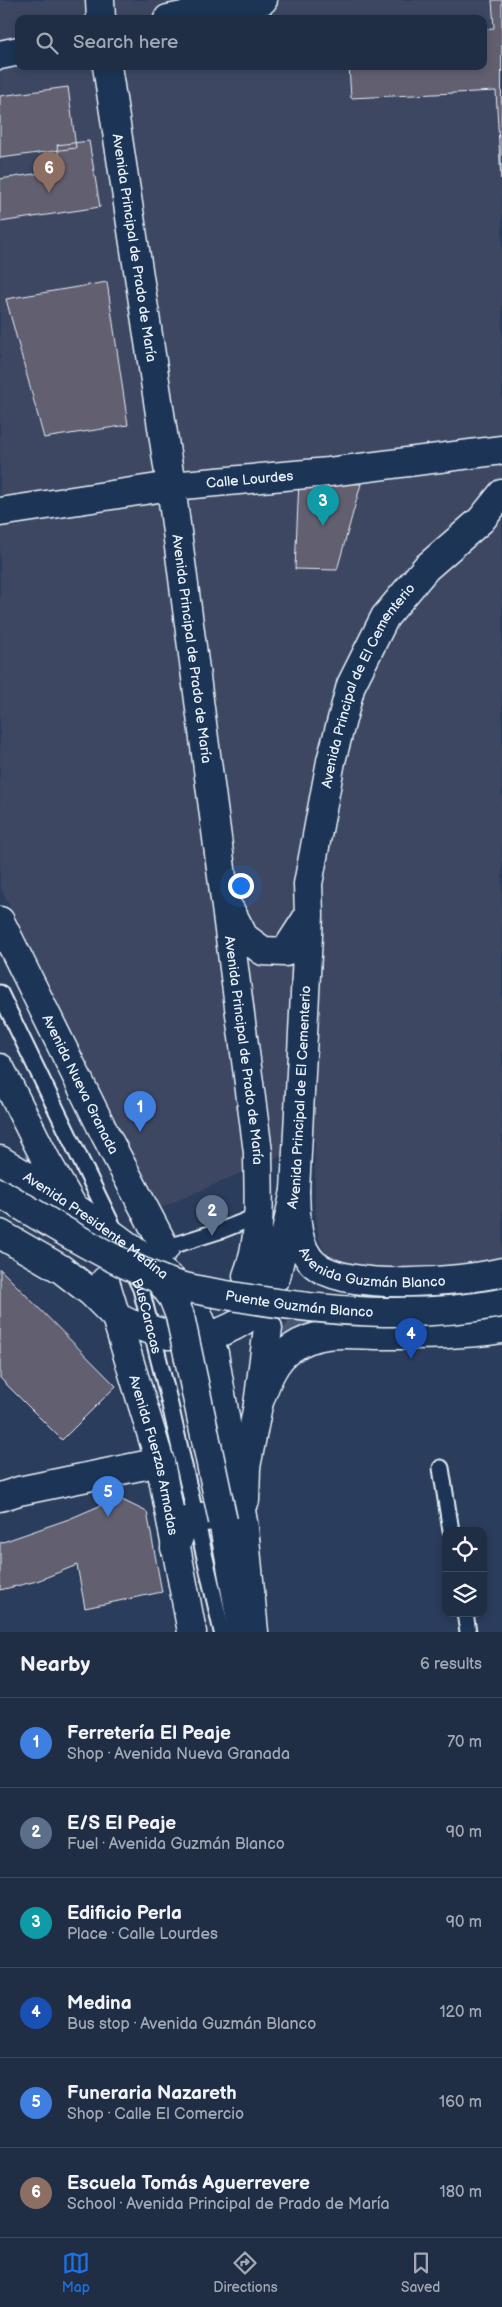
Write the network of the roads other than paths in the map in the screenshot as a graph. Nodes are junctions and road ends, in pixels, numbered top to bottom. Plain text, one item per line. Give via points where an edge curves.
1 (100, 0) edge
2 (263, 0) edge
3 (101, 15) edge
4 (188, 15) edge
5 (15, 52) edge
6 (0, 55) edge
7 (108, 70) edge
8 (502, 450) edge
9 (171, 486) junction
10 (502, 494) edge
11 (0, 512) edge
12 (224, 897) junction
13 (309, 915) junction
14 (0, 920) edge
15 (0, 993) edge
16 (0, 1068) edge
17 (0, 1160) edge
18 (295, 1191) junction
19 (0, 1193) edge
20 (73, 1207) junction
21 (258, 1224) junction
22 (0, 1234) edge
23 (117, 1237) junction
24 (89, 1243) dead end
25 (165, 1248) joint
26 (502, 1272) edge
27 (159, 1279) junction
28 (105, 1281) dead end
29 (265, 1283) junction
30 (502, 1303) edge
31 (116, 1317) junction
32 (268, 1328) dead end
33 (502, 1328) edge
34 (152, 1331) junction
35 (208, 1336) junction
36 (258, 1406) junction
37 (160, 1462) junction
38 (441, 1468) dead end
39 (0, 1497) edge
40 (221, 1522) junction
41 (450, 1527) edge
42 (175, 1548) junction
43 (466, 1617) edge
44 (192, 1632) edge
45 (222, 1632) edge
46 (243, 1632) edge
47 (254, 1632) edge
48 (468, 1632) edge

1 - 3 street
2 - 4 street
5 - 6 street
7 - 9 street, Avenida Principal de Prado de María
8 - 9 street, Calle Lourdes via 329,472
9 - 11 street, Calle Lourdes
9 - 12 street, Avenida Principal de Prado de María
10 - 13 street, Avenida Principal de El Cementerio via 480,520 426,568 385,618 351,685 331,761 310,874
12 - 13 street via 244,937 264,951 285,952
12 - 21 street, Avenida Principal de Prado de María via 258,1152
13 - 18 street, Avenida Principal de El Cementerio
14 - 25 street, Avenida Nueva Granada
15 - 23 lane, BusCaracas
16 - 20 street
17 - 20 street, Avenida Presidente Medina
18 - 26 street, Avenida Guzmán Blanco via 296,1228 313,1263 326,1271 346,1277 400,1283 478,1278
18 - 29 street, Avenida Principal de El Cementerio
19 - 27 street, Puente Guzmán Blanco, bridge
20 - 23 street, Avenida Presidente Medina
20 - 24 street
21 - 25 lane via 222,1230
21 - 29 street
22 - 31 street via 61,1269
23 - 34 lane, BusCaracas via 141,1289
23 - 35 street, Avenida Presidente Medina via 190,1294
27 - 30 street, Puente Guzmán Blanco, bridge via 264,1302 347,1312 470,1308
27 - 40 street, Puente Guzmán Blanco, bridge via 173,1298 180,1316
28 - 31 street, Avenida Fuerzas Armadas
29 - 35 street via 249,1319
31 - 34 street
31 - 37 street, Avenida Fuerzas Armadas
32 - 36 street
33 - 36 street via 480,1333 316,1336 291,1348 272,1370
34 - 35 street via 181,1337
34 - 40 lane, BusCaracas
35 - 40 street via 214,1353
36 - 40 street via 246,1467
37 - 39 street
37 - 42 street, Avenida Fuerzas Armadas
38 - 41 lane
40 - 42 street via 190,1520 181,1531
40 - 45 lane, BusCaracas
40 - 46 street
40 - 47 street
42 - 44 street, Avenida Fuerzas Armadas
43 - 48 lane

